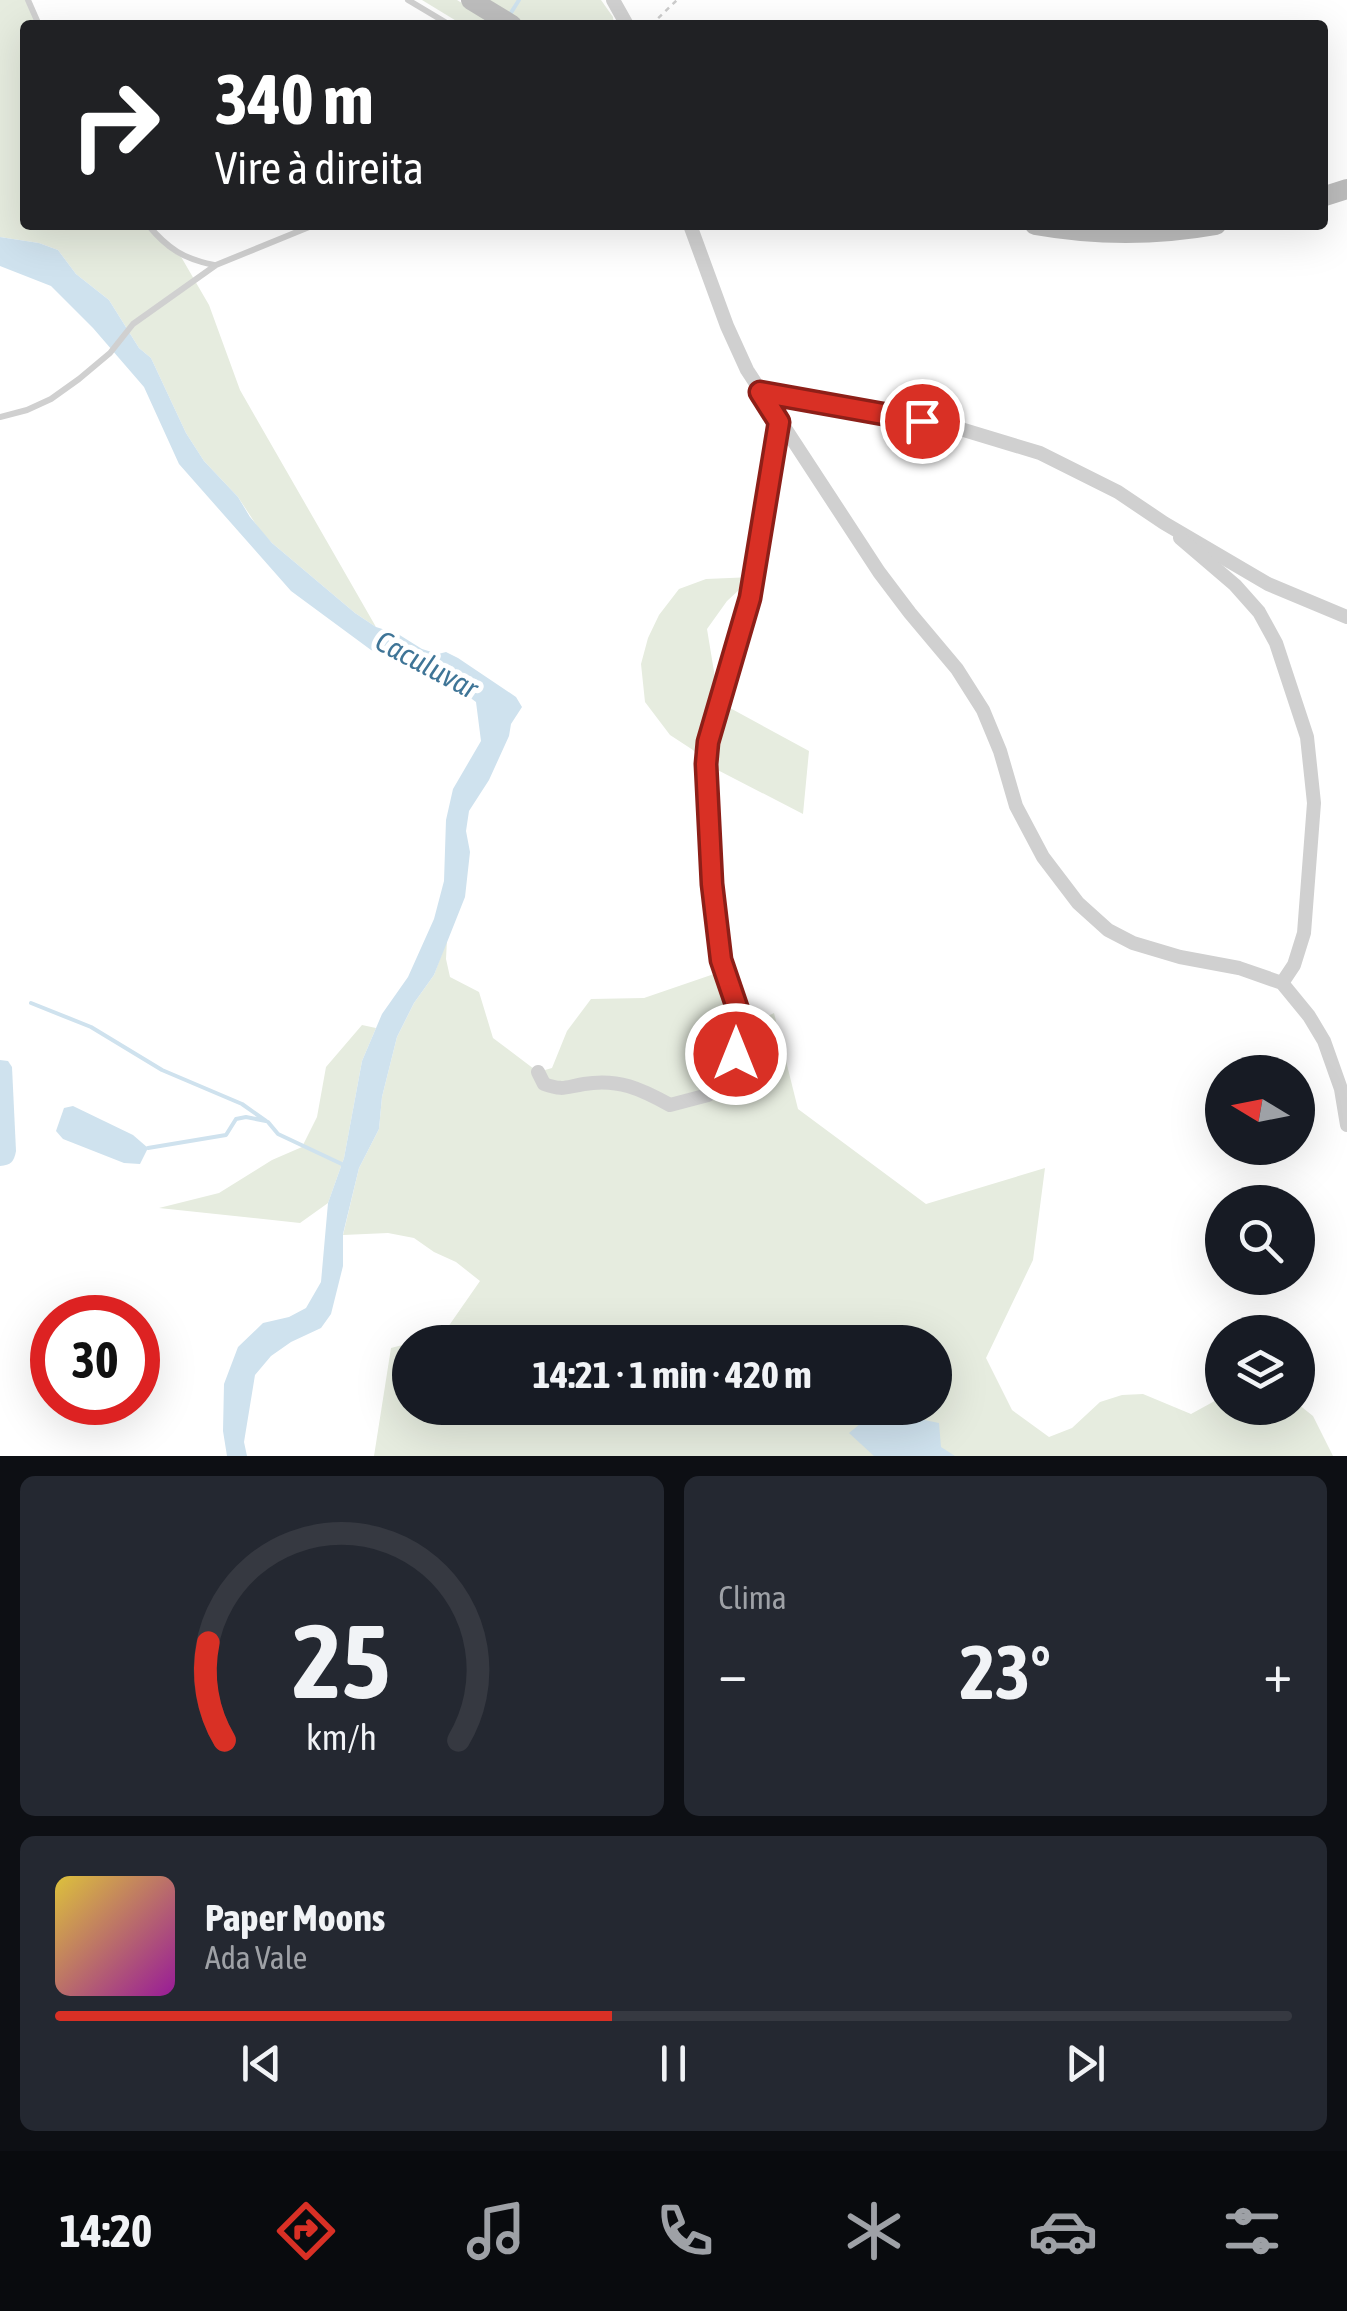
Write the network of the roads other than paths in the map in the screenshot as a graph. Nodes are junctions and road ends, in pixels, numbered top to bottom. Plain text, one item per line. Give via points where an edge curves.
1 (408, 0) edge
2 (471, 0) edge
3 (442, 20) edge
4 (504, 20) edge
5 (153, 230) edge
6 (302, 230) edge
7 (692, 230) edge
8 (1061, 230) edge
9 (1189, 230) edge
10 (216, 265) junction
11 (760, 392) junction
12 (0, 417) edge
13 (779, 422) junction
14 (1164, 522) junction
15 (1347, 616) edge
16 (1282, 983) junction
17 (538, 1072) dead end
18 (1347, 1124) edge

1 - 3 lane
2 - 4 main road
5 - 10 lane via 180,255
6 - 10 lane
7 - 11 street
8 - 9 main road
10 - 12 lane via 133,324 110,353 51,399
11 - 13 street
11 - 14 street via 954,427 1040,452
13 - 16 street via 886,582 983,710 1016,806 1078,903 1133,944
13 - 17 street via 750,598 706,764 721,960 740,1016 736,1054 708,1094 670,1105 613,1082 564,1090 544,1084
14 - 15 street via 1268,584
14 - 16 street via 1259,612 1307,737 1314,803 1304,933
16 - 18 street via 1324,1041

